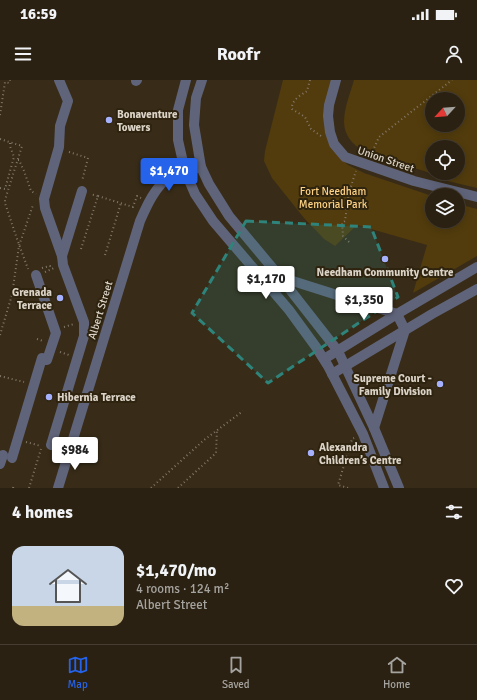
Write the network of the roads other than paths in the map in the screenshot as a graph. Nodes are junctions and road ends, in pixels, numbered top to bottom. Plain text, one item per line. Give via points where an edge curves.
1 (59, 80) edge
2 (186, 80) edge
3 (202, 80) edge
4 (336, 80) edge
5 (200, 167) junction
6 (185, 171) junction
7 (82, 191) dead end
8 (477, 197) edge
9 (62, 256) junction
10 (477, 267) edge
11 (32, 274) road end
12 (280, 277) junction
13 (477, 289) edge
14 (397, 314) junction
15 (405, 330) junction
16 (338, 351) junction
17 (324, 359) junction
18 (345, 365) junction
19 (332, 374) junction
20 (374, 428) junction
21 (46, 448) road end
22 (5, 459) edge
23 (58, 488) edge
24 (384, 488) edge
25 (399, 488) edge

1 - 9 street via 68,101 60,126 59,148 44,199
2 - 6 street via 178,110 178,140
3 - 5 street via 196,98 194,125
4 - 8 street, Union Street via 328,116 334,144 345,157 414,181
5 - 6 street, Albert Street
5 - 12 street via 229,216
6 - 17 street via 195,194 213,221 289,310
6 - 23 street, Albert Street via 171,176 160,186 140,221
7 - 9 street
9 - 21 street via 84,322 84,336
10 - 14 street
11 - 22 street via 56,333 47,360 42,358
12 - 14 street
12 - 16 street
13 - 15 street
14 - 15 street
14 - 16 street
15 - 18 street
15 - 20 street
16 - 17 street
16 - 18 street
17 - 19 street
18 - 19 street
18 - 20 street
19 - 24 street via 363,434
20 - 25 street

